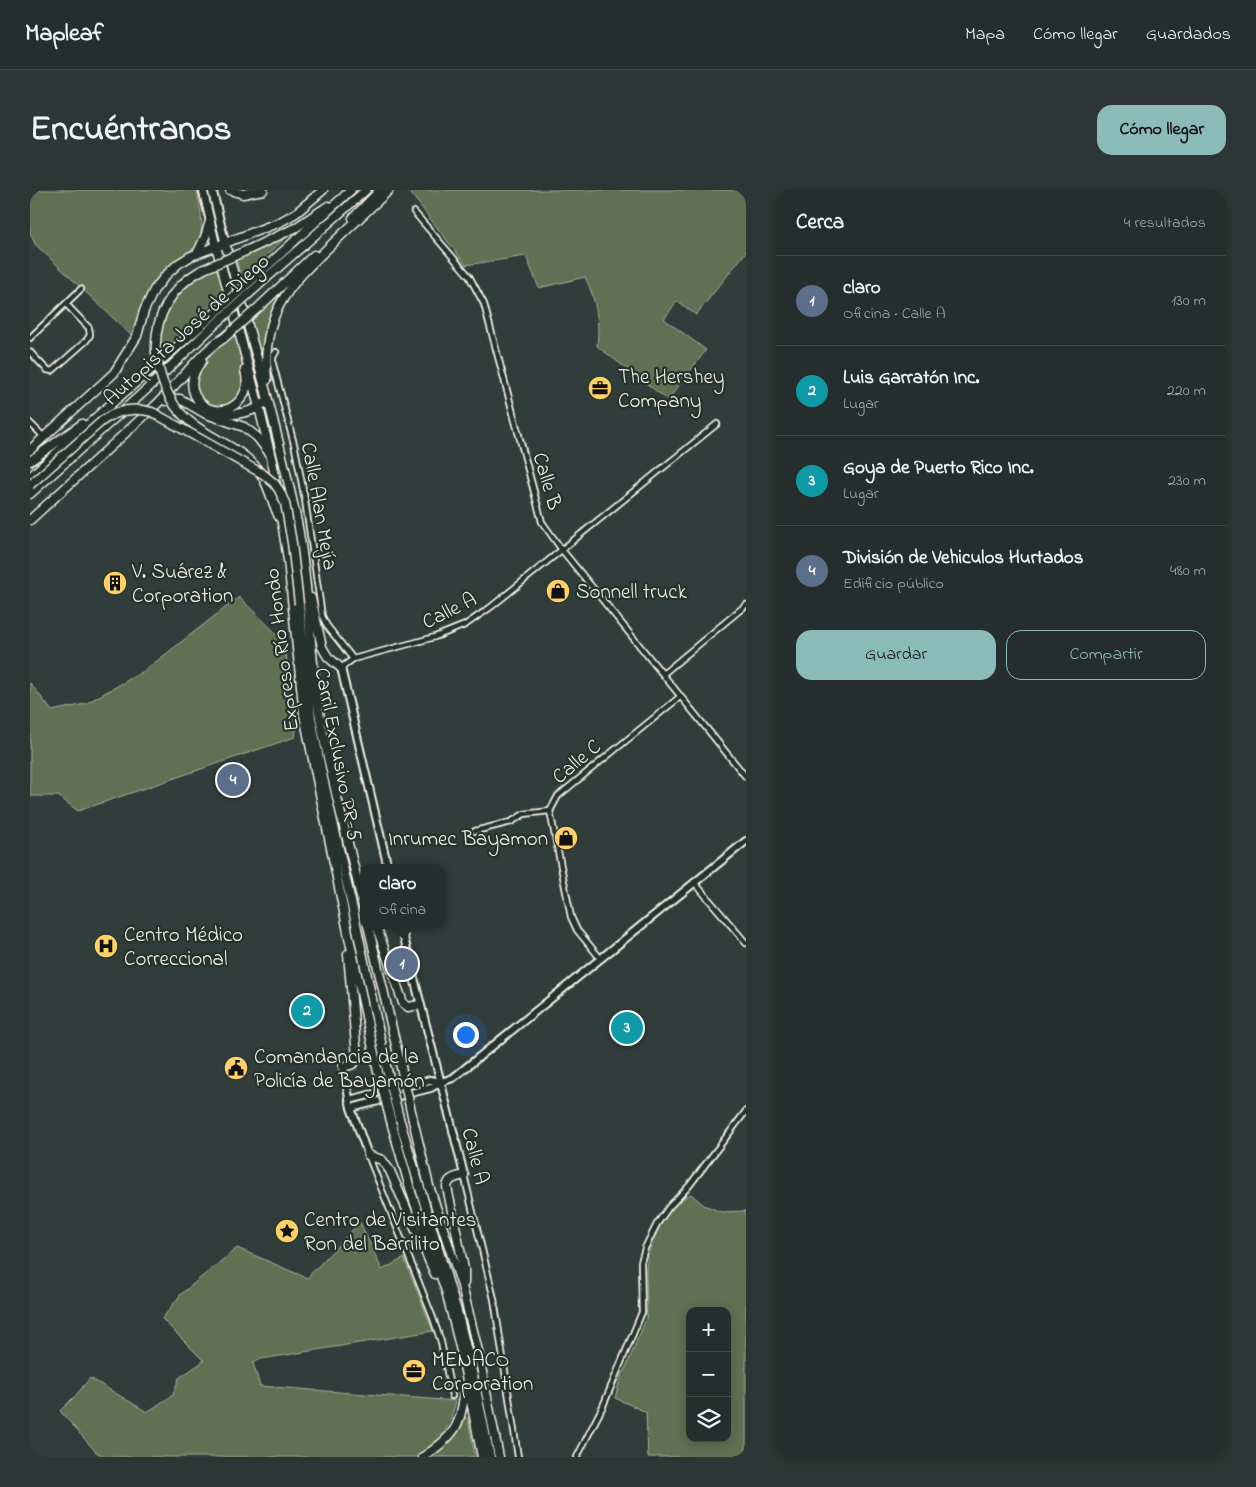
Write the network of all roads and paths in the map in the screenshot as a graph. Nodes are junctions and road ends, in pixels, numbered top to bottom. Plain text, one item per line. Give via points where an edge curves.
1 (203, 190) edge
2 (212, 190) edge
3 (230, 190) edge
4 (263, 190) edge
5 (323, 190) edge
6 (352, 190) edge
7 (366, 190) edge
8 (380, 190) edge
9 (389, 190) edge
10 (345, 196) junction
11 (414, 212) dead end
12 (210, 221) junction
13 (226, 243) junction
14 (216, 246) junction
15 (197, 254) junction
16 (81, 289) dead end
17 (66, 304) junction
18 (206, 327) junction
19 (30, 338) edge
20 (224, 338) junction
21 (30, 352) edge
22 (276, 352) dead end
23 (245, 355) junction
24 (268, 399) junction
25 (155, 406) junction
26 (259, 407) junction
27 (103, 411) junction
28 (218, 418) junction
29 (30, 422) edge
30 (717, 424) dead end
31 (44, 437) junction
32 (30, 450) edge
33 (270, 453) junction
34 (30, 461) edge
35 (30, 477) edge
36 (30, 485) edge
37 (30, 494) edge
38 (30, 519) edge
39 (283, 525) junction
40 (301, 549) junction
41 (562, 550) junction
42 (746, 606) edge
43 (353, 659) junction
44 (340, 668) junction
45 (663, 674) junction
46 (681, 696) junction
47 (746, 777) edge
48 (550, 811) junction
49 (474, 831) dead end
50 (746, 841) edge
51 (387, 864) edge
52 (694, 882) junction
53 (360, 887) edge
54 (369, 929) edge
55 (377, 929) edge
56 (402, 929) edge
57 (350, 942) junction
58 (746, 943) edge
59 (600, 958) junction
60 (420, 1005) junction
61 (343, 1067) joint
62 (441, 1082) junction
63 (349, 1100) junction
64 (350, 1108) junction
65 (746, 1111) edge
66 (368, 1155) junction
67 (464, 1175) junction
68 (446, 1291) junction
69 (464, 1295) junction
70 (466, 1377) junction
71 (452, 1396) dead end
72 (422, 1457) edge
73 (482, 1457) edge
74 (490, 1457) edge
75 (499, 1457) edge
76 (518, 1457) edge
77 (577, 1457) edge

1 - 12 main road
2 - 13 main road
3 - 4 highway via 243,194
5 - 13 highway via 287,218
6 - 10 highway, Autopista José de Diego
7 - 18 highway, Autopista José de Diego, bridge via 272,274
8 - 20 highway, bridge
9 - 24 highway via 299,275 284,295 273,319 266,347
10 - 18 highway, Autopista José de Diego, bridge via 267,266
10 - 39 highway, bridge via 294,228 204,269 183,283 167,302 158,324 155,343 158,367 175,406 194,426 256,467 268,486
11 - 41 street, Calle B via 469,276 484,304 542,522
12 - 14 main road
12 - 15 highway
13 - 14 highway
13 - 24 highway, Expreso Río Hondo
14 - 15 highway
14 - 23 highway, Expreso Río Hondo
15 - 31 highway via 166,274 154,290 137,336 114,373
16 - 17 street
17 - 19 street
17 - 21 street via 88,328 90,335 86,341 52,372
18 - 27 highway, Autopista José de Diego
18 - 37 highway, Autopista José de Diego via 146,389
20 - 23 highway via 193,374 193,392 202,404 223,410 240,399 246,384
20 - 25 highway via 194,362
22 - 43 street, Calle Alan Mejía via 273,364 303,492 322,616
23 - 26 highway, Expreso Río Hondo
24 - 26 highway
24 - 40 highway, Expreso Río Hondo
25 - 28 highway via 180,399
25 - 38 highway
26 - 28 highway
26 - 33 highway, Expreso Río Hondo
27 - 34 highway
27 - 35 highway, Autopista José de Diego
28 - 33 highway via 250,431
29 - 31 street
30 - 41 street, Calle A
31 - 32 highway
33 - 39 highway, Expreso Río Hondo
36 - 74 highway, Carril Exclusivo PR-5, bridge via 102,421 138,409 152,412 263,474 283,497 288,514 311,717 321,769 387,1070 458,1315
39 - 57 highway, Expreso Río Hondo via 304,715
40 - 44 highway via 322,647
40 - 53 highway, Expreso Río Hondo via 318,706 335,795
41 - 43 street, Calle A via 465,625
41 - 45 street, Calle B
42 - 45 street
43 - 44 street, Calle A
44 - 51 street
45 - 46 street, Calle B
46 - 47 street, Calle B
46 - 48 street, Calle C via 558,796
48 - 49 street via 524,814 511,822
48 - 59 street, Calle C via 571,917 577,930
50 - 52 street
52 - 58 street
52 - 59 street
54 - 69 highway, bridge via 430,1186
55 - 60 highway via 403,1003 408,1007
56 - 60 street, Calle A
57 - 61 highway via 348,954 357,1057 353,1065
57 - 68 highway, Expreso Río Hondo, bridge via 392,1125 412,1195
59 - 62 street via 453,1078
60 - 62 street, Calle A
61 - 63 street
62 - 63 street via 430,1080
62 - 64 street via 431,1088
62 - 67 street, Calle A
63 - 64 street
64 - 66 street
65 - 77 street via 669,1207 645,1248 641,1262 642,1312 603,1406
66 - 68 highway via 382,1160 390,1171 429,1262
66 - 71 street via 436,1326
67 - 69 highway via 450,1179 447,1187 464,1269
67 - 76 street, Calle A via 494,1299
68 - 70 highway, Expreso Río Hondo
69 - 75 highway
70 - 72 highway via 464,1403 457,1425 445,1441
70 - 73 highway, Expreso Río Hondo

